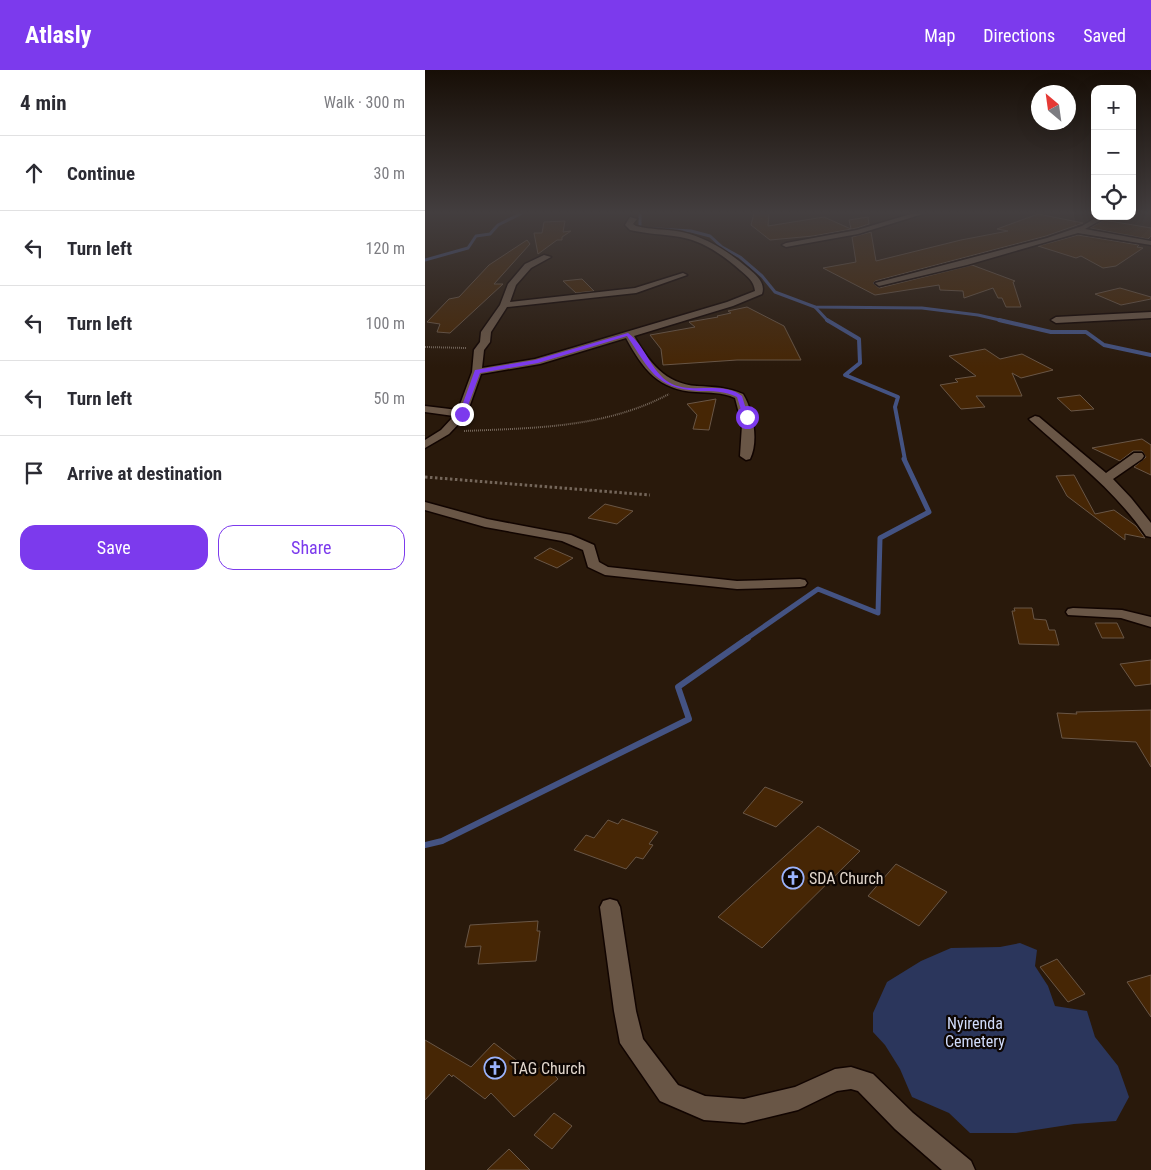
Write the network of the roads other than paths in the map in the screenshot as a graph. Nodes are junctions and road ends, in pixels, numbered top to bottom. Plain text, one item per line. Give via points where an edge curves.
1 (532, 264) edge
2 (739, 264) edge
3 (958, 264) edge
4 (683, 275) dead end
5 (879, 283) dead end
6 (504, 305) junction
7 (1151, 315) edge
8 (1056, 320) dead end
9 (628, 334) junction
10 (477, 372) junction
11 (425, 409) edge
12 (462, 414) junction
13 (1035, 419) dead end
14 (425, 445) edge
15 (746, 456) dead end
16 (1138, 456) dead end
17 (1105, 479) junction
18 (425, 506) edge
19 (1151, 533) edge
20 (800, 583) dead end
21 (1073, 612) dead end
22 (1151, 622) edge
23 (610, 907) dead end
24 (962, 1170) edge

1 - 6 street via 512,284
2 - 9 street via 752,276 760,288 759,292 731,304
3 - 5 street
4 - 6 street via 636,290
6 - 10 street via 486,332 485,342 479,350
7 - 8 street
9 - 10 street via 528,364
9 - 15 street via 660,378 675,386 720,390 739,396 747,417 749,441
10 - 12 street
11 - 12 street
12 - 14 street via 445,432
13 - 17 street
16 - 17 street
17 - 19 street
18 - 20 street via 471,520 574,540 589,548 593,564 605,571 737,585
21 - 22 street via 1122,614
23 - 24 street via 632,1043 669,1093 704,1108 744,1111 798,1098 835,1080 851,1078 865,1082 904,1121

